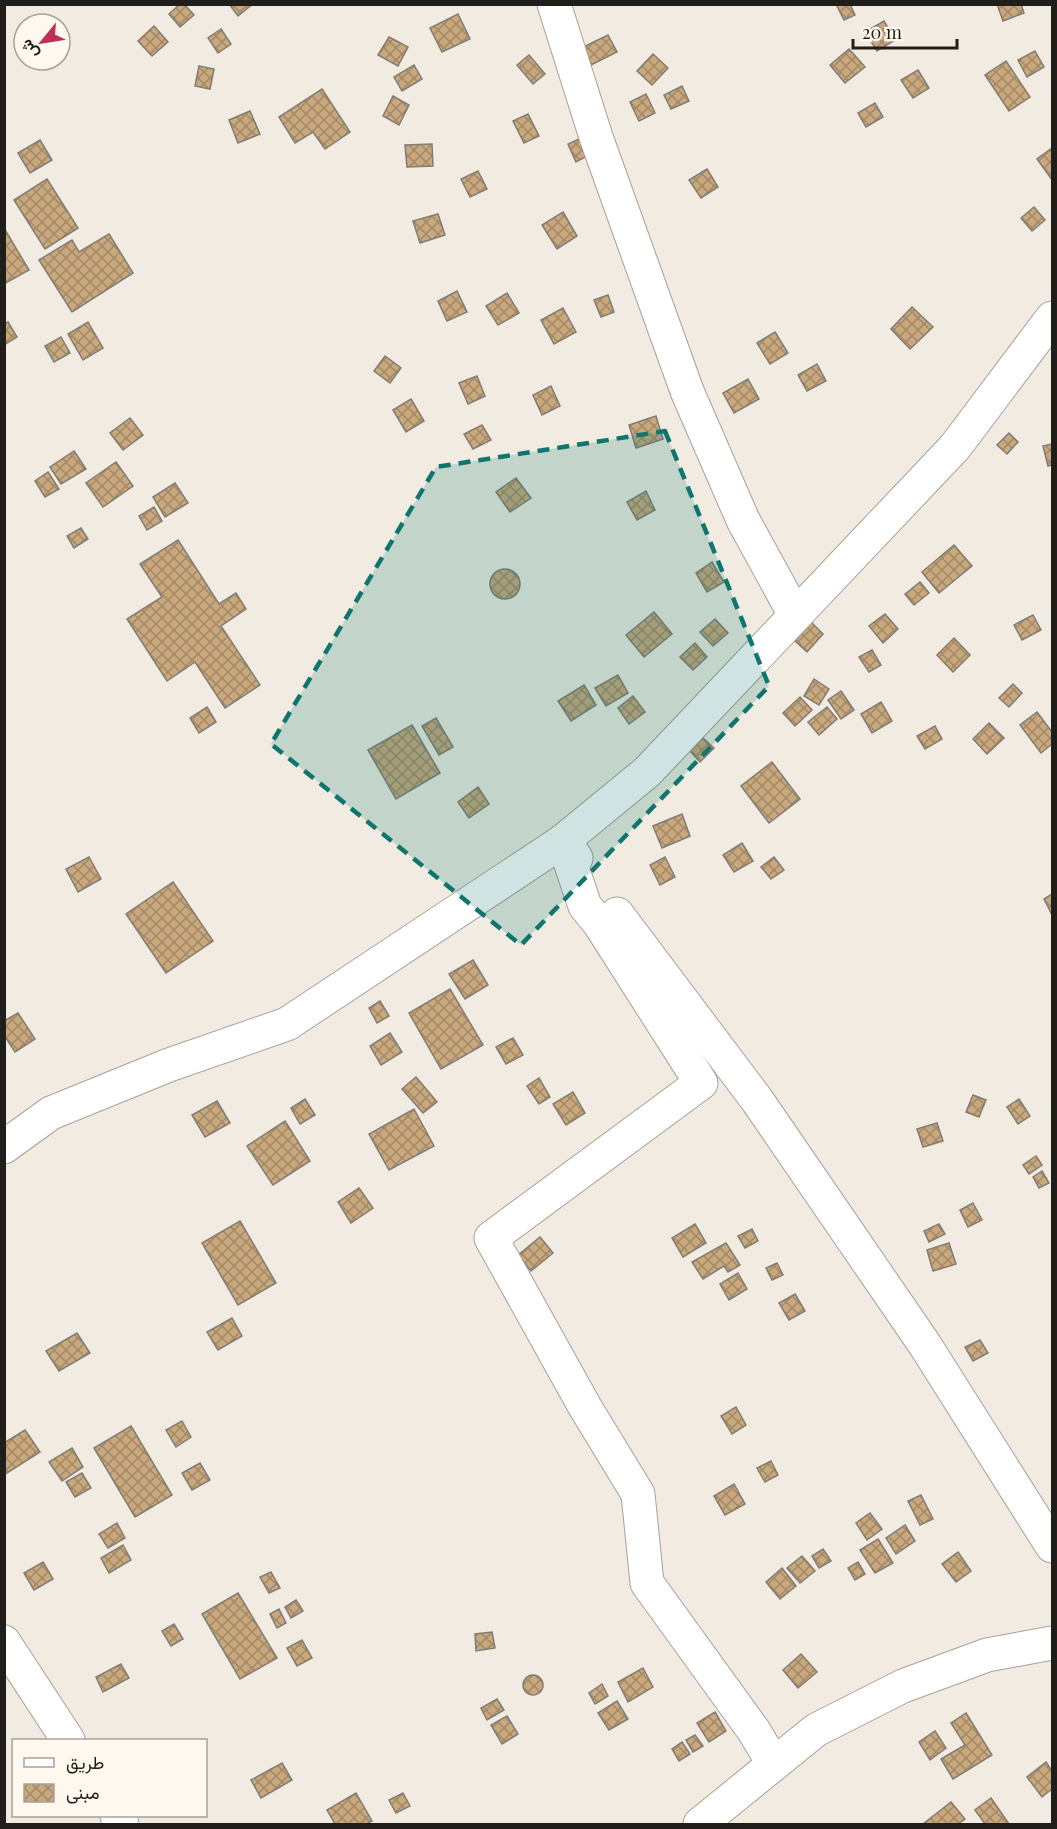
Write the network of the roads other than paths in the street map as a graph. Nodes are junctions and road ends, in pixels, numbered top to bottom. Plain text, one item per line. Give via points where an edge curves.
1 (554, 4) edge
2 (1053, 318) edge
3 (795, 615) junction
4 (563, 841) junction
5 (4, 1147) edge
6 (1053, 1546) edge
7 (4, 1642) edge
8 (1053, 1643) edge
9 (67, 1739) edge
10 (773, 1763) junction
11 (700, 1824) edge

1 - 3 street via 596,137 687,390 743,520
2 - 3 street via 954,447
3 - 4 street via 647,772
4 - 5 street via 287,1024 169,1065 51,1113
4 - 6 street via 757,1100 925,1345
4 - 10 street via 585,906 701,1083 491,1238 638,1494 647,1583
7 - 9 street
8 - 10 street via 987,1655 903,1686 816,1730
10 - 11 street

